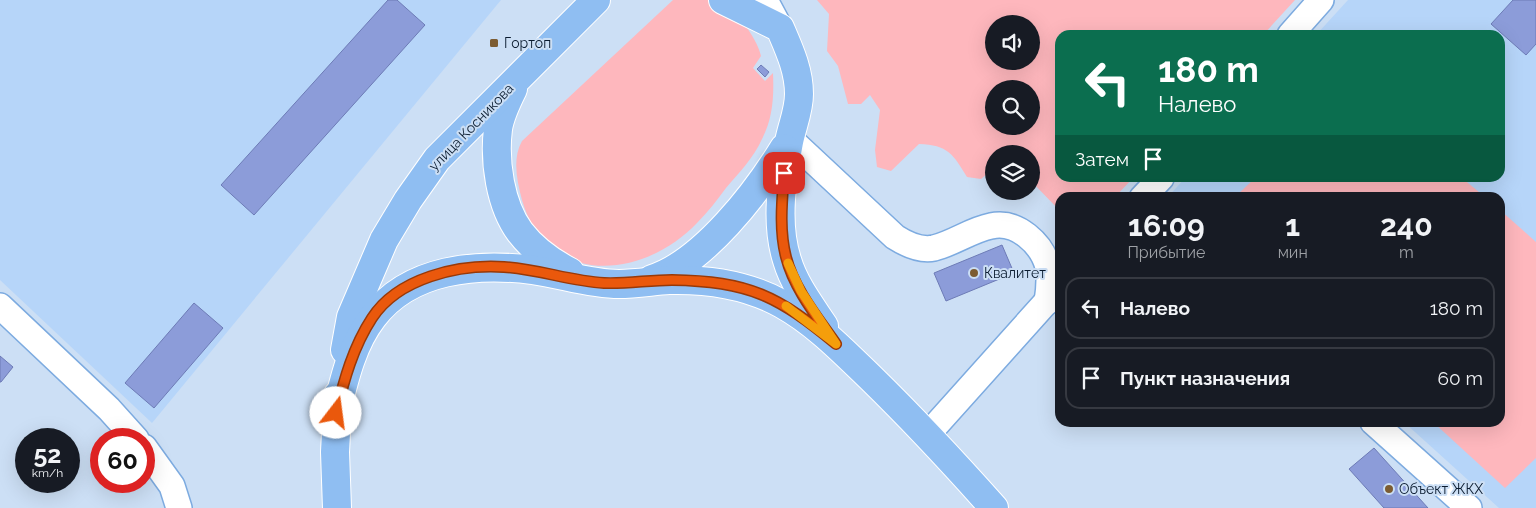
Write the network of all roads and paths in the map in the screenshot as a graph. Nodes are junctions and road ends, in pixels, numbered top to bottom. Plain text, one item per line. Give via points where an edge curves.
1 (596, 0) edge
2 (723, 0) edge
3 (751, 0) edge
4 (764, 0) edge
5 (1322, 0) edge
6 (780, 28) junction
7 (1295, 30) edge
8 (520, 76) junction
9 (790, 139) junction
10 (1156, 182) edge
11 (1147, 192) edge
12 (585, 280) junction
13 (641, 282) junction
14 (1054, 295) edge
15 (0, 306) edge
16 (836, 344) junction
17 (336, 413) junction
18 (1379, 427) edge
19 (126, 428) edge
20 (928, 434) junction
21 (155, 462) edge
22 (180, 508) edge
23 (337, 508) edge
24 (994, 508) edge
25 (1469, 508) edge

1 - 8 main road, улица Косникова
2 - 6 main road
3 - 6 street
4 - 6 street
5 - 7 street
6 - 9 main road via 793,59 799,93
8 - 12 main road via 498,128 499,174 508,207 520,231 536,249
8 - 17 main road, улица Косникова via 437,159 384,240 351,317
9 - 13 main road via 753,193 698,252 663,275
9 - 14 street via 895,237 913,246 934,248 994,225 1023,232 1038,247 1047,266
9 - 16 main road via 782,203 786,258 801,291
10 - 11 street
12 - 13 main road via 620,284
12 - 17 main road via 536,270 475,267 448,272 402,290 372,317 347,370
13 - 16 main road via 670,280 739,286 789,308
14 - 20 street
15 - 19 street
16 - 20 main road
17 - 23 main road, улица Косникова
18 - 25 street
20 - 24 main road
21 - 22 street via 172,486

